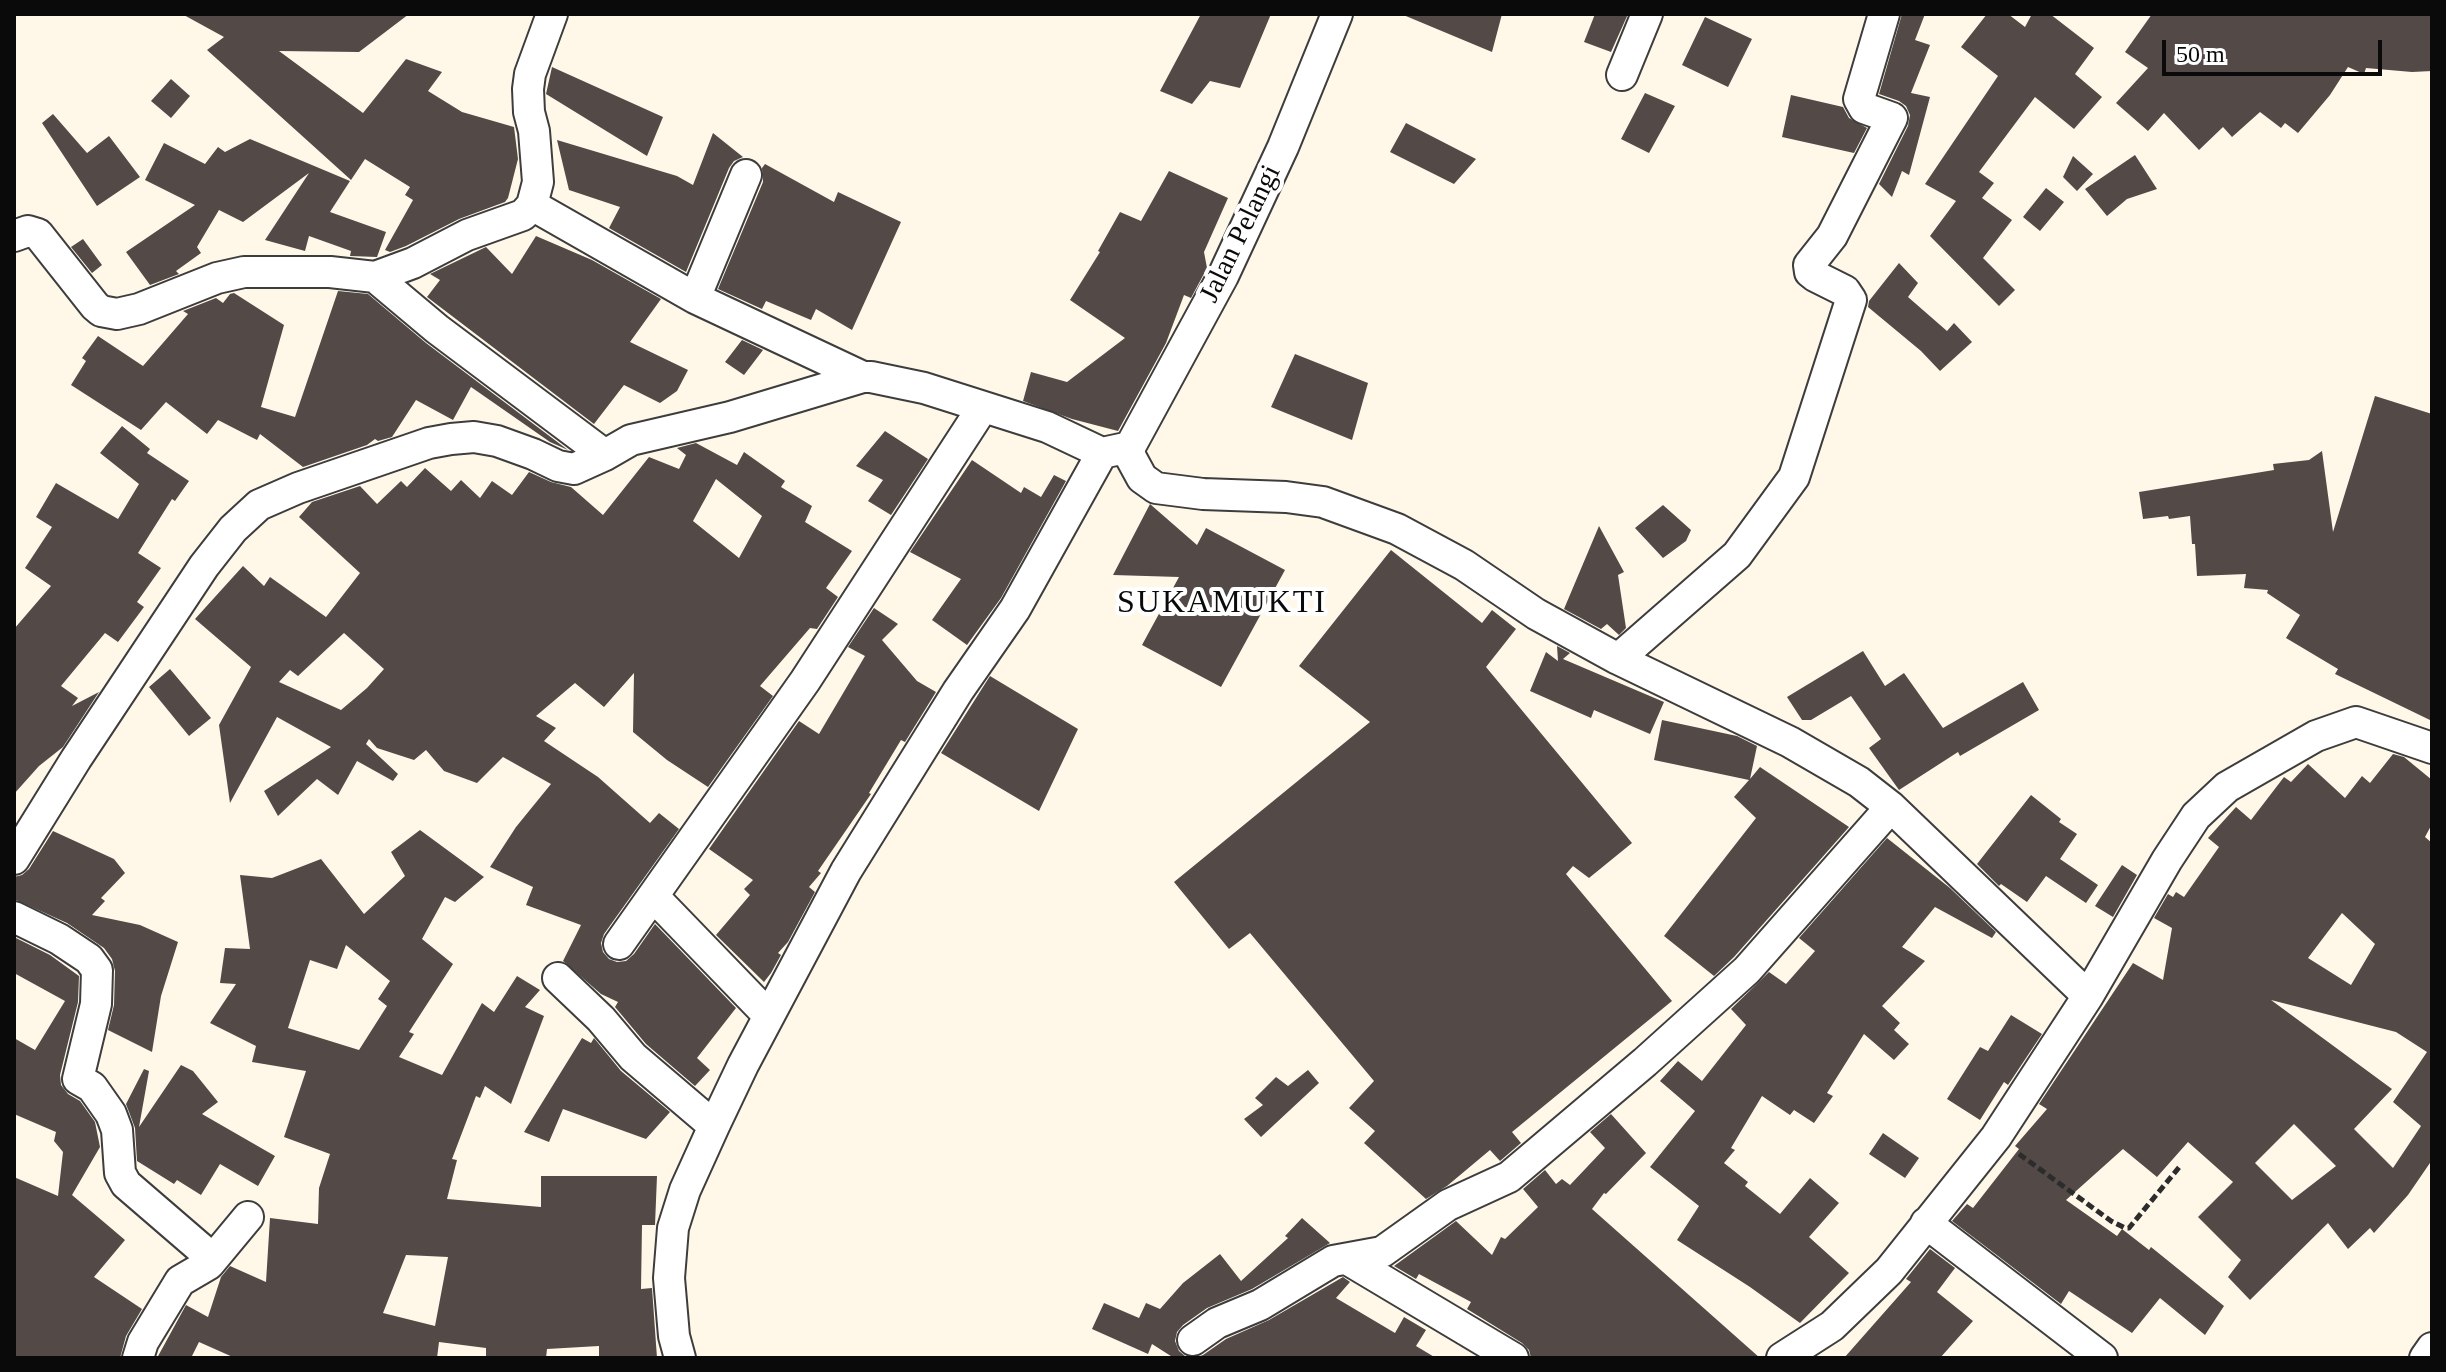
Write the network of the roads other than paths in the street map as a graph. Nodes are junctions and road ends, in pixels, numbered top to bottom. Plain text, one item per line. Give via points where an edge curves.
1 (552, 14) edge
2 (1337, 14) edge
3 (1647, 14) edge
4 (1884, 14) edge
5 (1622, 75) dead end
6 (746, 175) dead end
7 (532, 205) junction
8 (14, 236) edge
9 (375, 277) junction
10 (695, 298) junction
11 (863, 377) junction
12 (983, 407) junction
13 (1116, 450) junction
14 (605, 455) junction
15 (1618, 659) junction
16 (2432, 748) edge
17 (1891, 807) junction
18 (14, 859) edge
19 (653, 896) junction
20 (14, 917) edge
21 (619, 944) dead end
22 (558, 978) dead end
23 (2088, 996) junction
24 (769, 1016) junction
25 (714, 1126) junction
26 (248, 1217) dead end
27 (1926, 1223) junction
28 (213, 1259) junction
29 (1347, 1259) junction
30 (1193, 1340) dead end
31 (2432, 1348) edge
32 (138, 1358) edge
33 (680, 1358) edge
34 (1513, 1358) edge
35 (1782, 1358) edge
36 (2102, 1358) edge
37 (2425, 1358) edge

1 - 7 street via 528,89 538,182
2 - 13 street, Jalan Pelangi via 1223,276
3 - 5 street
4 - 15 street via 1859,99 1864,108 1892,118 1832,236 1809,265 1810,272 1845,291 1851,300 1794,477 1737,555
6 - 10 street
7 - 9 street via 523,215
7 - 10 street
8 - 9 street via 38,234 95,306 108,313 139,309 244,272
9 - 14 street
10 - 11 street
11 - 12 street via 893,380
11 - 14 street via 631,440
12 - 13 street
12 - 19 street via 805,681
13 - 15 street via 1130,456 1142,478 1156,488 1323,502 1397,529
13 - 24 street, Jalan Pelangi via 846,871
14 - 18 street via 566,469 497,441 451,439 259,505 204,566
15 - 17 street via 1790,742
16 - 23 street via 2356,722 2316,736 2227,787 2196,816 2174,849
17 - 23 street
17 - 29 street via 1747,970 1509,1177 1448,1205 1382,1252
19 - 21 street
19 - 24 street
20 - 28 street via 59,939 97,970 96,1004 78,1079 92,1087 111,1114 126,1184
22 - 25 street via 633,1057
23 - 27 street via 1996,1137
24 - 25 street, Jalan Pelangi
25 - 33 street, Jalan Pelangi via 673,1228 669,1278
26 - 28 street
27 - 35 street via 1889,1271 1832,1326
27 - 36 street
28 - 32 street via 180,1281
29 - 30 street via 1319,1268
29 - 34 street
31 - 37 street

